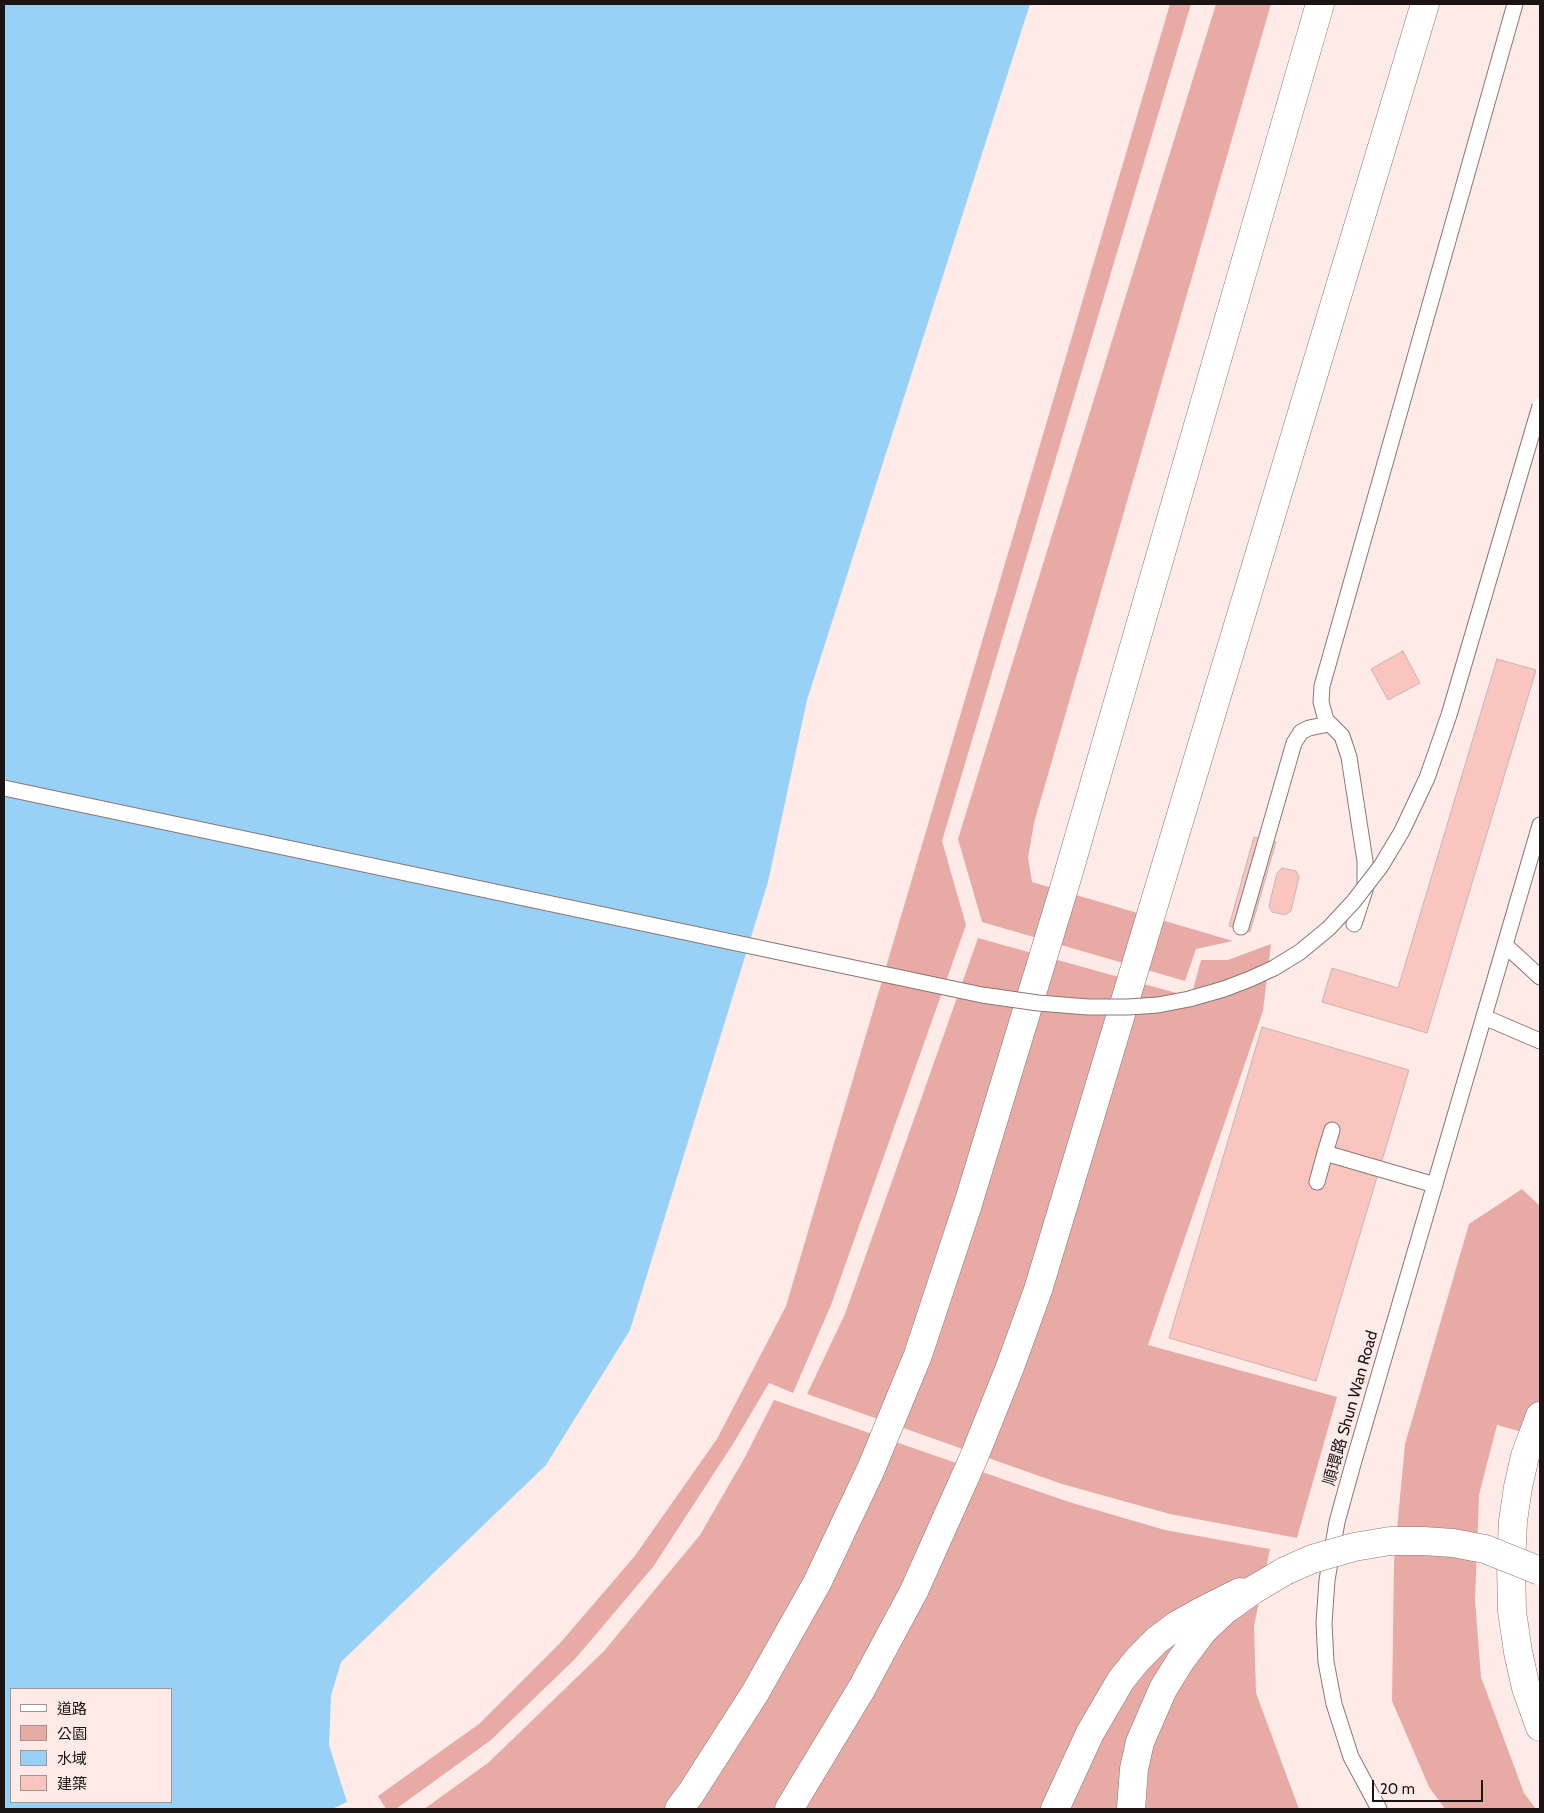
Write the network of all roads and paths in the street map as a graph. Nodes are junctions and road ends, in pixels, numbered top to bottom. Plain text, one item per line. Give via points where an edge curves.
1 (1320, 4) edge
2 (1425, 4) edge
3 (1515, 4) edge
4 (1540, 406) edge
5 (1329, 724) junction
6 (4, 788) edge
7 (1540, 824) edge
8 (1354, 924) dead end
9 (1241, 927) dead end
10 (1505, 945) junction
11 (1540, 977) edge
12 (1484, 1017) junction
13 (1540, 1041) edge
14 (1332, 1130) dead end
15 (1325, 1153) junction
16 (1317, 1182) dead end
17 (1435, 1185) junction
18 (1540, 1416) edge
19 (1285, 1571) junction
20 (1540, 1571) edge
21 (1540, 1727) edge
22 (679, 1809) edge
23 (789, 1809) edge
24 (1055, 1809) edge
25 (1131, 1809) edge
26 (1379, 1809) edge

1 - 22 main road via 1065,885 918,1355 871,1469 817,1583 755,1693
2 - 23 main road via 1038,1290 974,1457 914,1591 862,1688
3 - 5 lane via 1322,686 1321,702
4 - 6 lane, bridge via 1449,715 1427,778 1402,831 1354,901 1300,952 1250,979 1189,999 1143,1006 1088,1007 982,995
5 - 8 lane via 1342,736 1349,757 1365,862 1365,890
5 - 9 lane via 1301,732 1294,743
7 - 10 lane, 順環路 Shun Wan Road
10 - 11 lane
10 - 12 lane, 順環路 Shun Wan Road
12 - 13 lane
12 - 17 lane, 順環路 Shun Wan Road
14 - 15 lane
15 - 16 lane
15 - 17 lane
17 - 26 lane, 順環路 Shun Wan Road via 1337,1522 1327,1580 1324,1633 1334,1704 1351,1757
18 - 21 main road via 1525,1456 1513,1521 1511,1564 1512,1611 1518,1652
19 - 20 main road, bridge via 1354,1547 1423,1542 1453,1543 1485,1550
19 - 24 main road via 1177,1625 1138,1659 1121,1680 1090,1732
19 - 25 main road via 1225,1610 1202,1632 1181,1660 1163,1689 1140,1742

